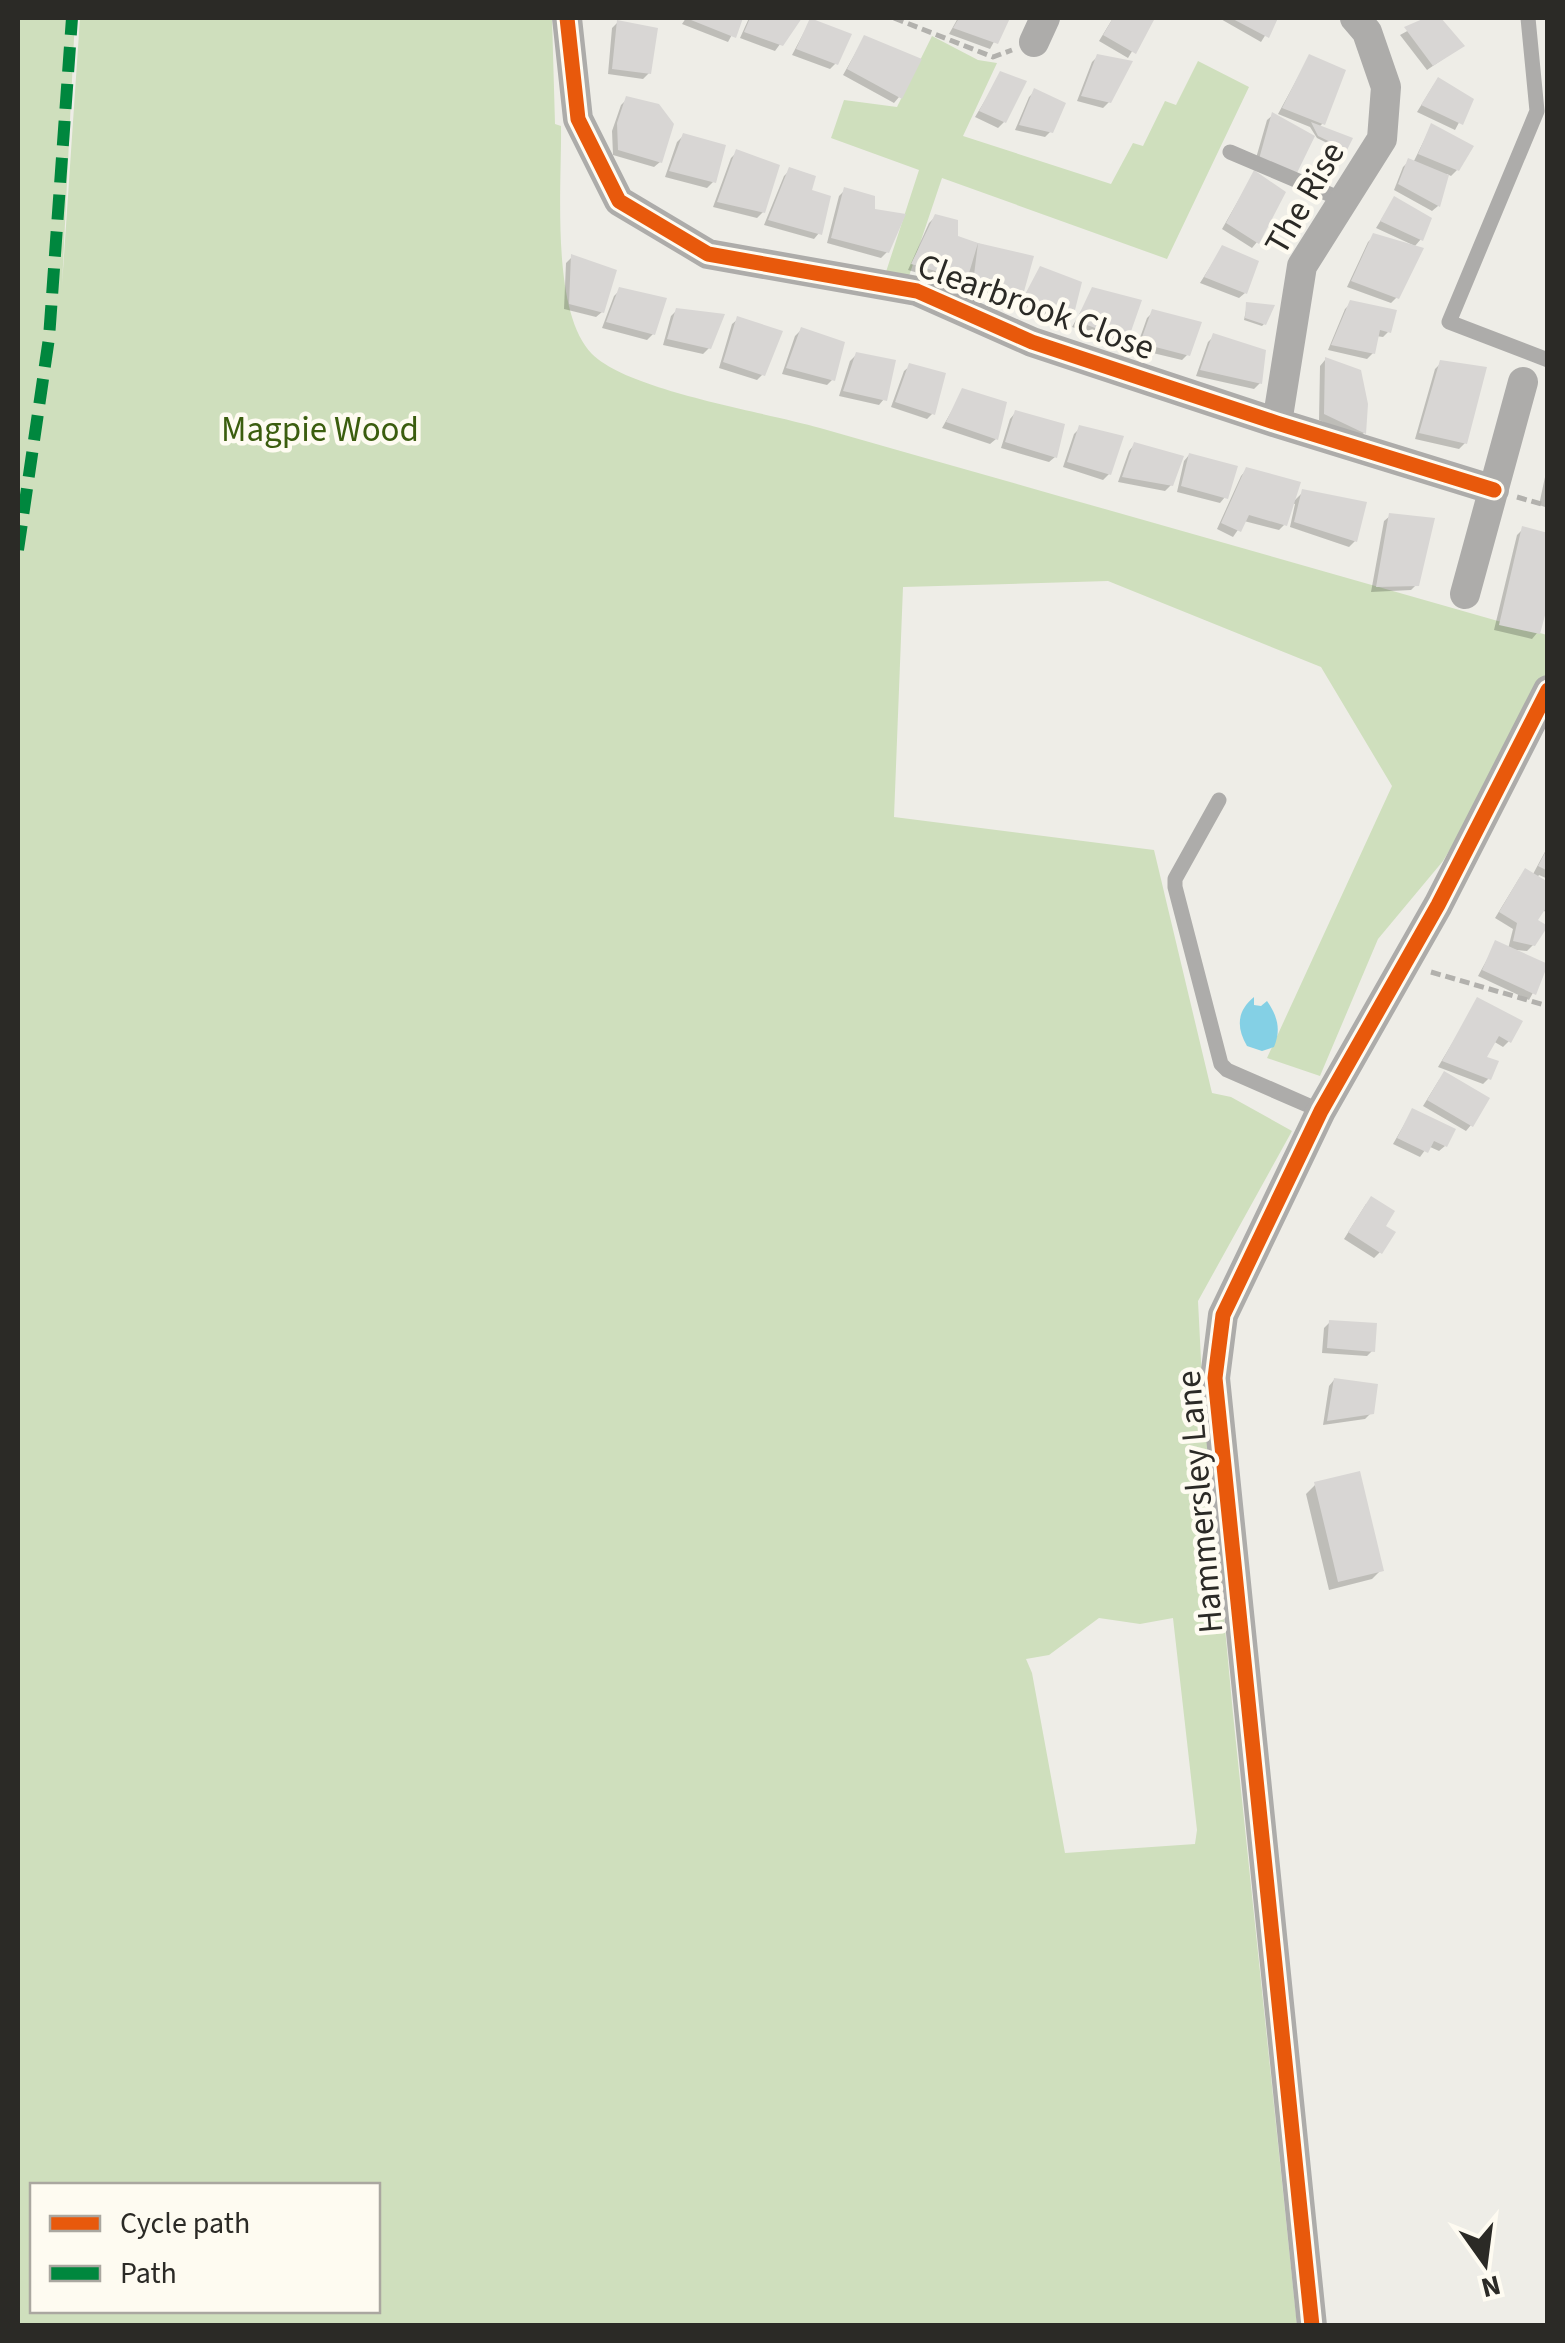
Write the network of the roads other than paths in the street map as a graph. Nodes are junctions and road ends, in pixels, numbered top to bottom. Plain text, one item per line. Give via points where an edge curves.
1 (567, 18) edge
2 (1354, 18) edge
3 (1528, 18) edge
4 (1230, 152) dead end
5 (1343, 200) junction
6 (1548, 360) edge
7 (1523, 382) dead end
8 (1277, 423) junction
9 (1494, 490) junction
10 (1465, 594) dead end
11 (1548, 690) edge
12 (1220, 800) dead end
13 (1321, 1111) junction
14 (1312, 2326) edge

1 - 8 street, Clearbrook Close via 578,119 619,201 708,254 917,291 1032,342
2 - 5 street, The Rise via 1367,32 1386,88 1382,139
3 - 6 lane via 1537,111 1450,322
4 - 5 lane
5 - 8 street, The Rise via 1302,266
7 - 9 street
8 - 9 street, Clearbrook Close
9 - 10 street
11 - 13 street, Hammersley Lane via 1438,905
12 - 13 lane via 1175,887 1221,1064
13 - 14 street, Hammersley Lane via 1223,1315 1215,1378

